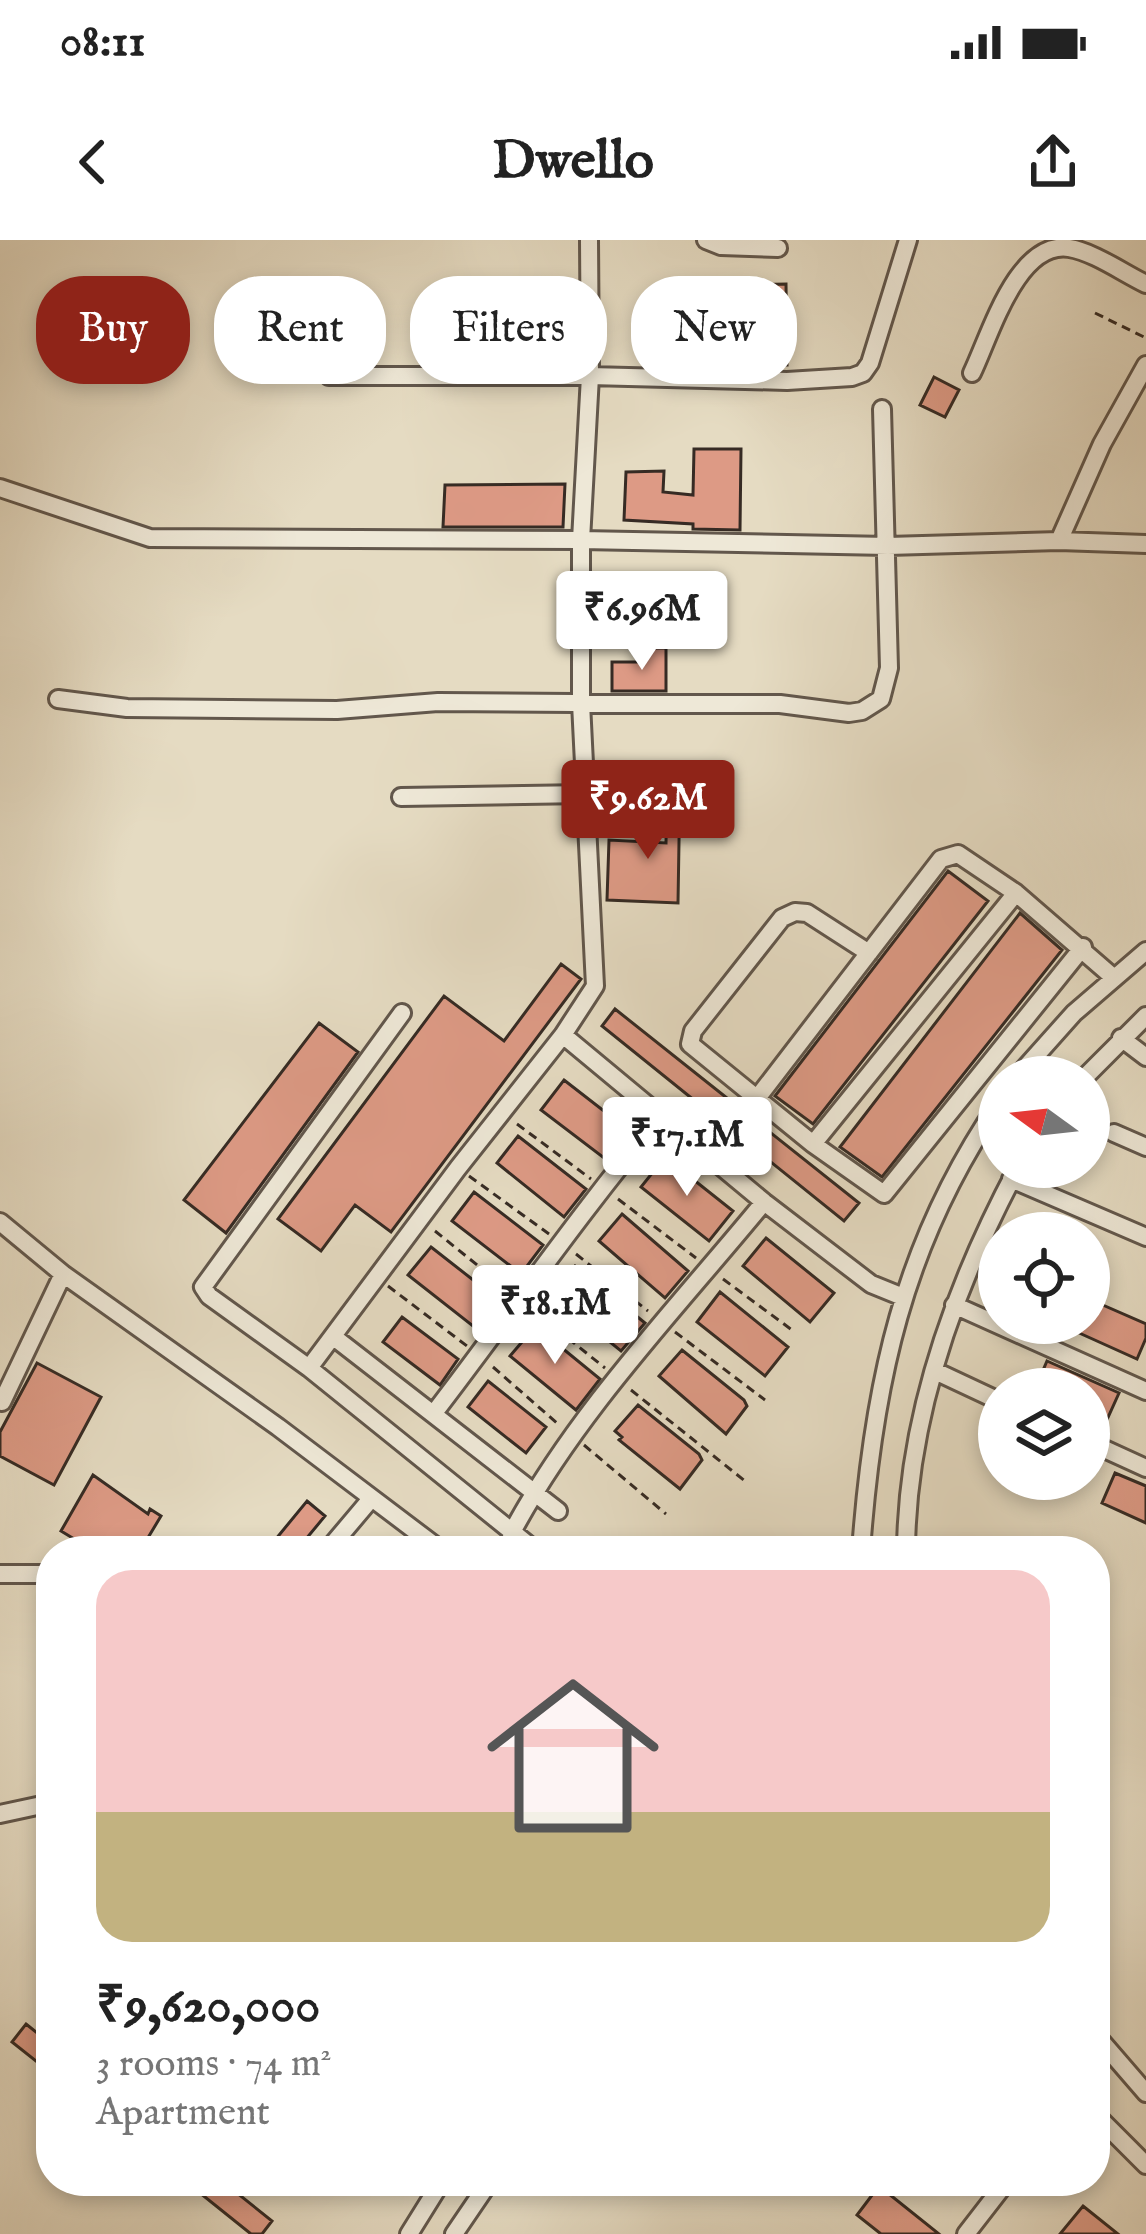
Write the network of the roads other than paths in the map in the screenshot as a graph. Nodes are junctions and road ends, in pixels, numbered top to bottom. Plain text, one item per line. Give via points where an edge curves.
1 (589, 240) edge
2 (706, 240) edge
3 (908, 240) edge
4 (778, 248) dead end
5 (589, 276) edge
6 (1146, 284) edge
7 (1146, 364) edge
8 (972, 373) dead end
9 (607, 376) edge
10 (590, 384) edge
11 (882, 410) dead end
12 (0, 488) edge
13 (580, 540) junction
14 (1059, 541) junction
15 (1146, 544) edge
16 (888, 546) junction
17 (58, 699) dead end
18 (581, 704) junction
19 (586, 794) junction
20 (401, 797) dead end
21 (1016, 893) junction
22 (1083, 947) junction
23 (1146, 951) edge
24 (869, 953) junction
25 (1114, 976) junction
26 (402, 1013) dead end
27 (1146, 1016) edge
28 (563, 1036) junction
29 (1120, 1038) junction
30 (1036, 1056) edge
31 (1104, 1056) edge
32 (1146, 1058) edge
33 (758, 1097) junction
34 (661, 1115) junction
35 (978, 1133) edge
36 (1114, 1133) dead end
37 (813, 1144) junction
38 (1146, 1147) edge
39 (1006, 1188) edge
40 (1045, 1188) edge
41 (764, 1202) junction
42 (0, 1222) edge
43 (1146, 1237) edge
44 (63, 1274) junction
45 (903, 1297) junction
46 (954, 1305) junction
47 (335, 1337) junction
48 (310, 1368) junction
49 (934, 1371) junction
50 (978, 1391) edge
51 (1146, 1391) edge
52 (2, 1402) edge
53 (434, 1412) junction
54 (1110, 1452) edge
55 (1146, 1468) edge
56 (532, 1493) junction
57 (370, 1500) junction
58 (557, 1511) dead end
59 (511, 1534) junction
60 (342, 1536) edge
61 (421, 1536) edge
62 (514, 1536) edge
63 (862, 1536) edge
64 (907, 1536) edge
65 (0, 1574) edge
66 (36, 1574) edge
67 (36, 1806) edge
68 (0, 1814) edge
69 (1110, 2052) edge
70 (1146, 2093) edge
71 (1110, 2129) edge
72 (1146, 2165) edge
73 (433, 2196) edge
74 (480, 2196) edge
75 (995, 2196) edge
76 (410, 2234) edge
77 (454, 2234) edge
78 (966, 2234) edge

1 - 5 street
2 - 4 street
3 - 9 street via 863,373 787,381
6 - 8 street via 1070,248 1038,254 1017,278
7 - 14 street
10 - 13 street
11 - 16 street
12 - 13 street via 150,538
13 - 16 street
13 - 18 street
14 - 15 street
14 - 16 street
16 - 18 street via 889,668 874,706 849,712
17 - 18 street via 127,708
18 - 19 street
19 - 20 street
19 - 28 street via 595,986
21 - 22 street
21 - 24 street via 958,854 946,856
21 - 37 street
22 - 25 street
22 - 37 street via 889,1192 875,1191
23 - 25 street
24 - 33 street
24 - 33 street via 795,912 693,1031 693,1049
25 - 30 street
26 - 48 street via 204,1281 209,1296
27 - 29 street
28 - 34 street
28 - 47 street
29 - 31 street
29 - 32 street
33 - 37 street
34 - 41 street
34 - 53 street
35 - 45 street via 930,1222
36 - 38 street
39 - 46 street
40 - 43 street
41 - 45 street via 871,1284
41 - 56 street
42 - 44 street
44 - 52 street
44 - 57 street
45 - 63 street via 885,1356
46 - 49 street
46 - 51 street
47 - 48 street
47 - 53 street
48 - 59 street
49 - 50 street
49 - 64 street via 918,1428
53 - 56 street
54 - 55 street
56 - 58 street
56 - 59 street
57 - 60 street
57 - 61 street
59 - 62 street
65 - 66 street
67 - 68 street
69 - 70 street
71 - 72 street
73 - 76 street
74 - 77 street
75 - 78 street

